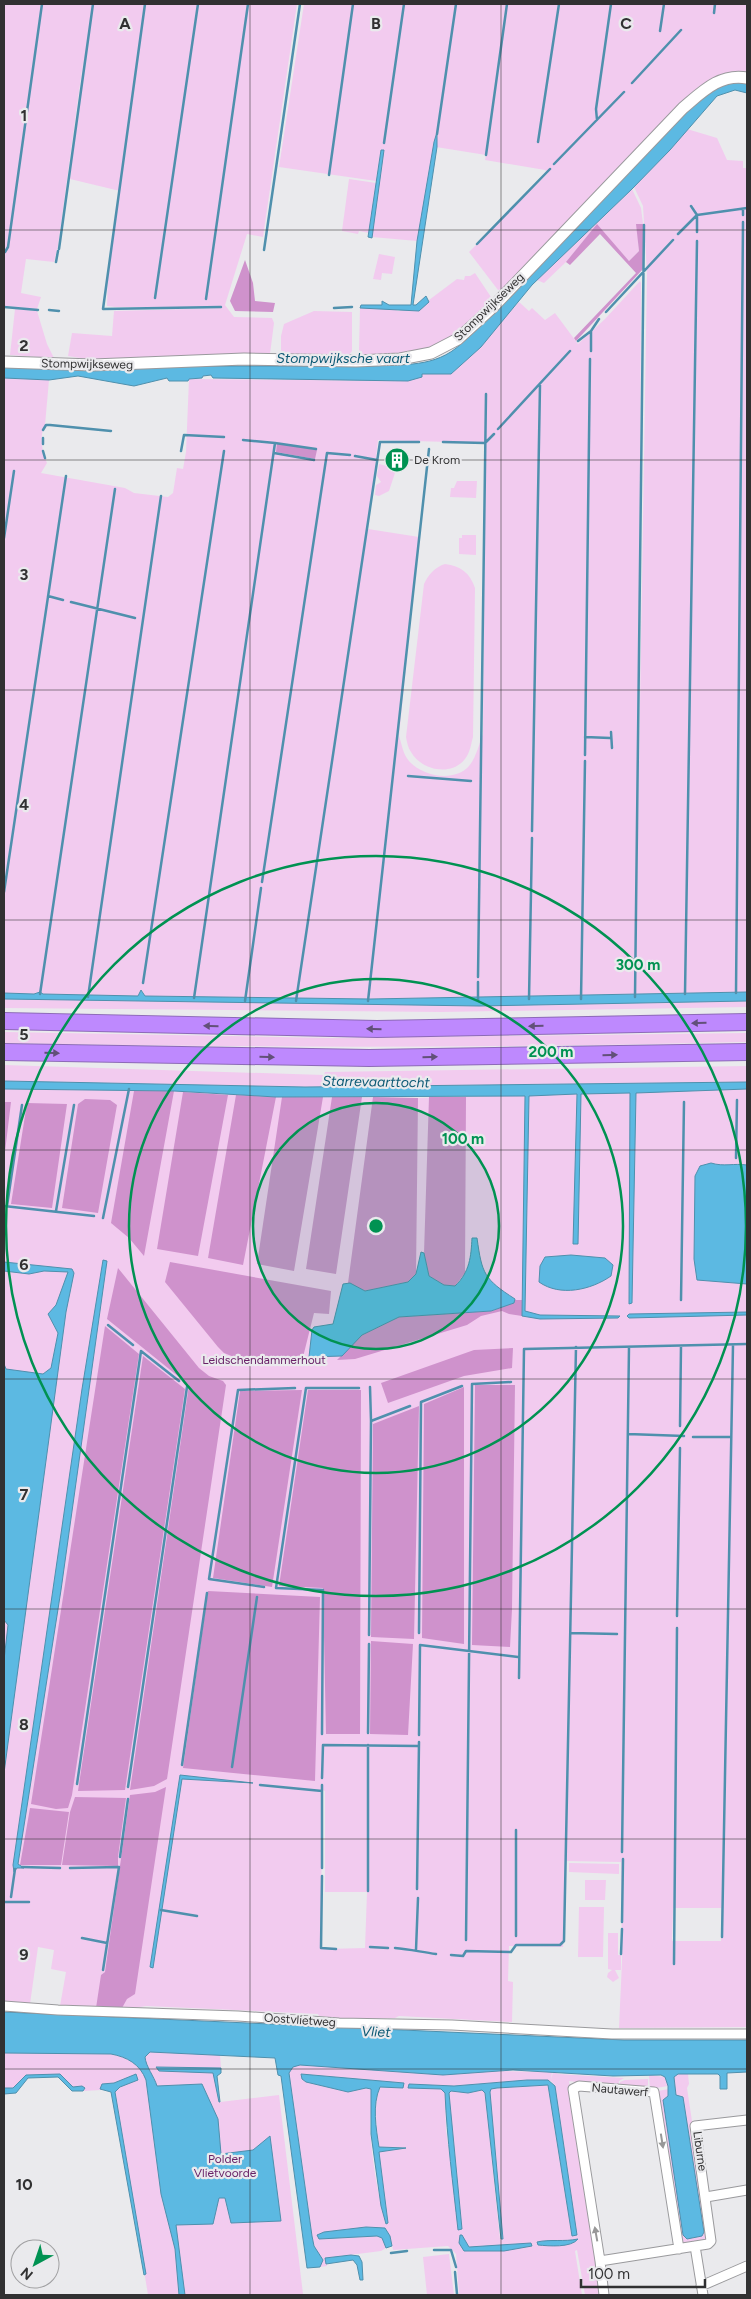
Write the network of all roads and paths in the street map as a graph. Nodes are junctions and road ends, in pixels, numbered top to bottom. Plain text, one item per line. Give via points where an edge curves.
1 (747, 78) edge
2 (4, 362) edge
3 (4, 1021) edge
4 (747, 1022) edge
5 (4, 1052) edge
6 (747, 1052) edge
7 (4, 2006) edge
8 (747, 2034) edge
9 (747, 2120) edge
10 (747, 2190) edge
11 (706, 2197) junction
12 (695, 2246) junction
13 (679, 2249) junction
14 (600, 2261) junction
15 (747, 2266) edge
16 (702, 2291) edge
17 (604, 2295) edge

1 - 2 street, Stompwijkseweg via 724,78 683,108 493,307 458,339 431,353 400,359 356,361 244,360 99,365
4 -> 3 highway via 377,1029
5 -> 6 highway via 369,1058
7 - 8 street, Oostvlietweg via 612,2034
9 - 11 street, Liburne via 695,2126
10 - 11 street
11 - 12 street, Liburne via 711,2241
12 - 13 street
12 - 16 street
13 - 14 street
14 -> 13 street, Nautawerf via 573,2089 579,2086 654,2092
14 - 17 street, Nautawerf
15 - 16 street

